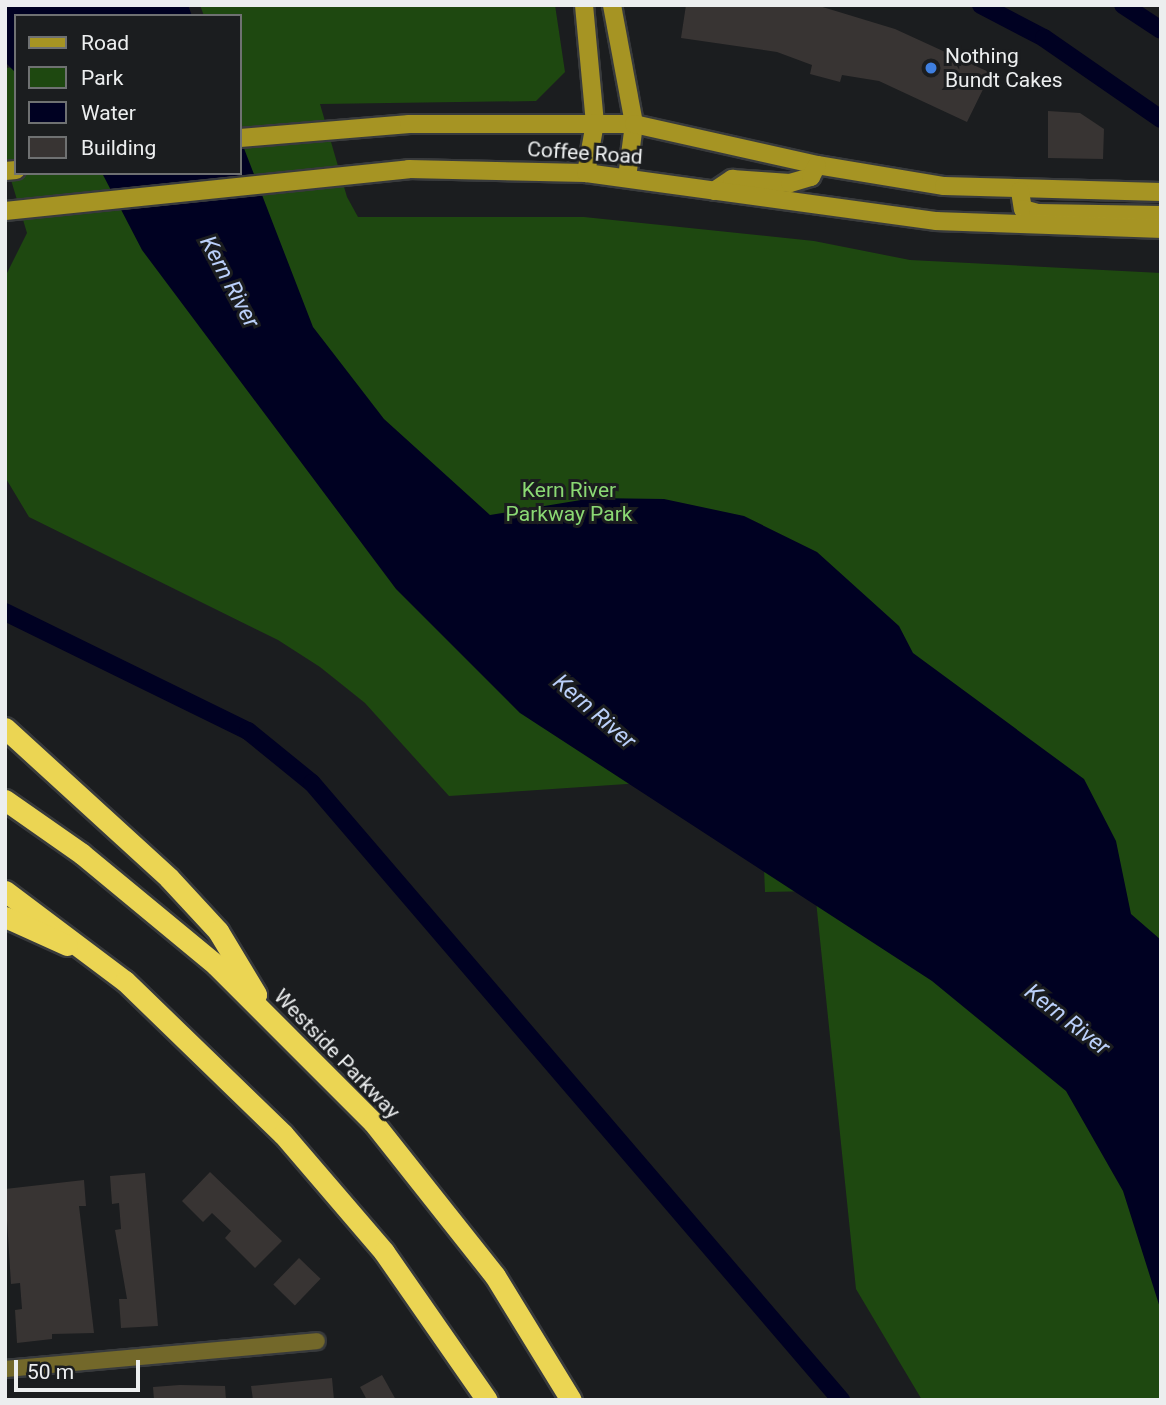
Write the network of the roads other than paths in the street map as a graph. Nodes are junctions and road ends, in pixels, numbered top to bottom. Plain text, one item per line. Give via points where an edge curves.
1 (584, 5) edge
2 (612, 5) edge
3 (595, 123) junction
4 (634, 124) junction
5 (242, 138) edge
6 (817, 165) junction
7 (586, 173) junction
8 (628, 178) junction
9 (714, 191) junction
10 (1020, 191) junction
11 (1161, 192) edge
12 (5, 211) edge
13 (1161, 215) edge
14 (1161, 229) edge
15 (5, 728) edge
16 (5, 800) edge
17 (5, 891) edge
18 (5, 916) edge
19 (125, 981) junction
20 (275, 1026) junction
21 (317, 1341) dead end
22 (5, 1369) edge
23 (487, 1400) edge
24 (571, 1400) edge

1 - 3 main road
2 - 4 main road
3 - 4 main road, Coffee Road
3 - 5 main road, Coffee Road via 409,124
3 - 7 main road
4 - 6 main road, Coffee Road
4 - 8 main road
6 - 9 main road via 811,177 790,183 732,179
6 - 10 main road, Coffee Road via 944,186
7 - 8 main road, Coffee Road
7 - 12 main road, Coffee Road via 409,169
8 - 9 main road, Coffee Road
9 - 14 main road, Coffee Road via 937,221
10 - 11 main road, Coffee Road
10 - 13 main road via 1023,209 1038,213
15 - 20 highway via 121,832 218,931
16 - 20 highway, Westside Parkway via 150,908
17 - 19 highway
18 - 19 highway via 91,956
19 - 23 highway via 331,1186 421,1301
20 - 24 highway, Westside Parkway via 373,1122 449,1216 495,1276
21 - 22 street

